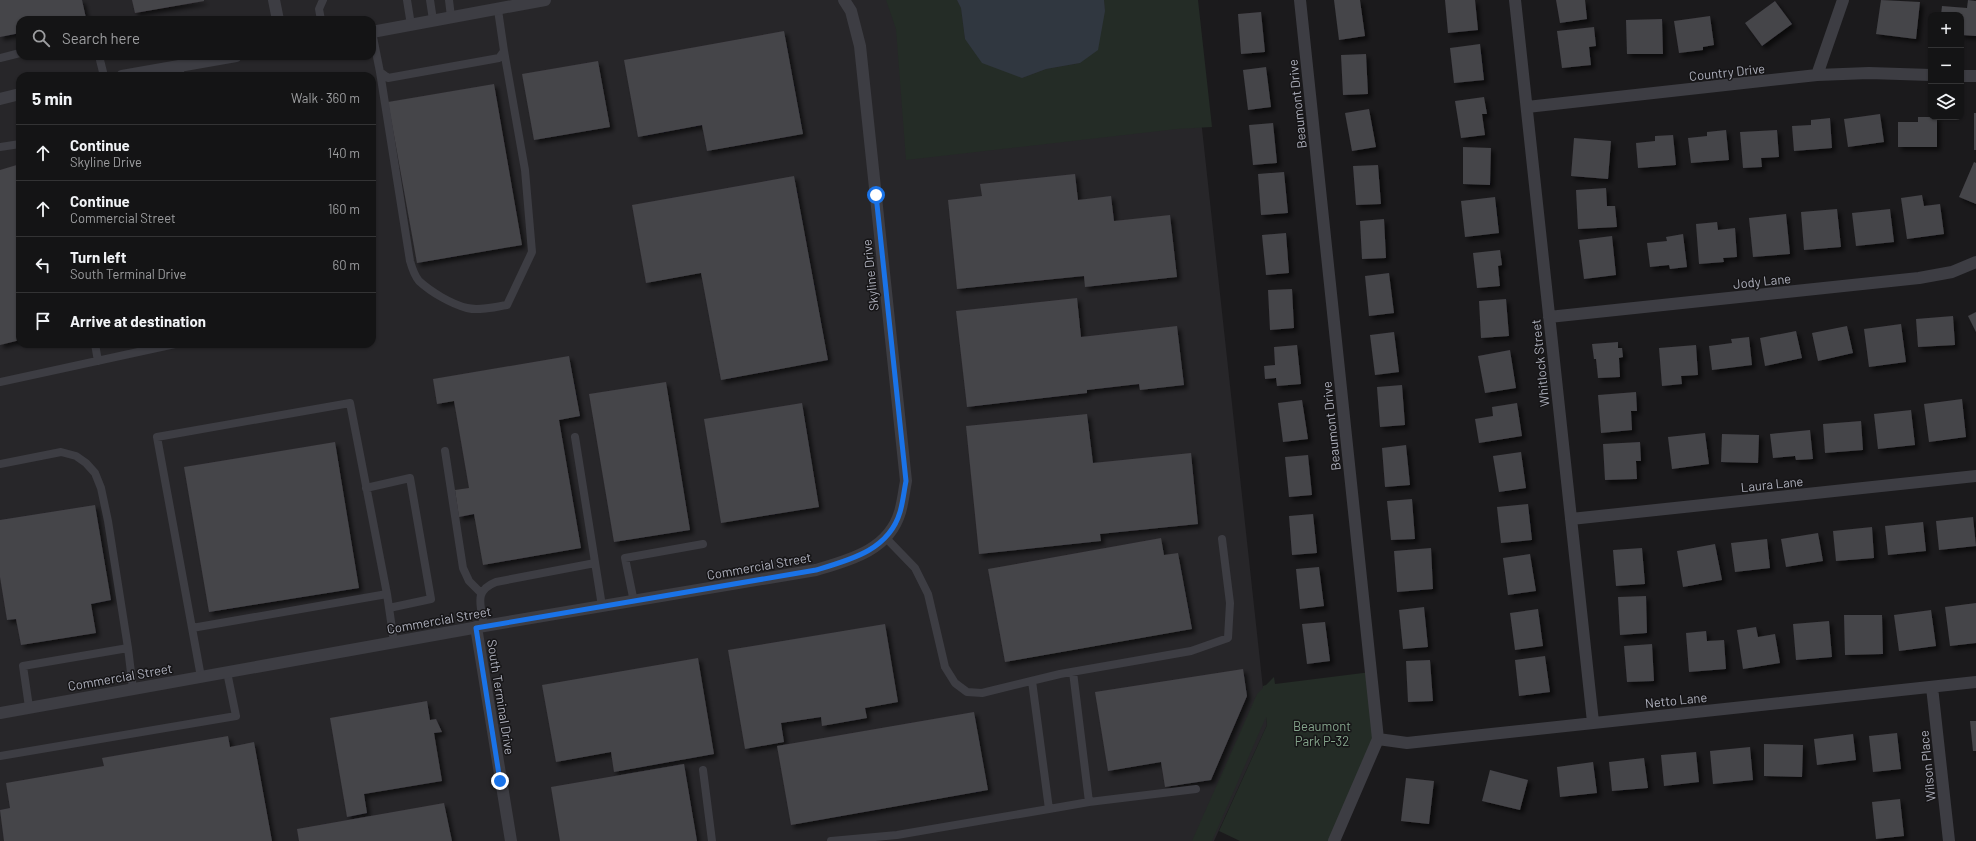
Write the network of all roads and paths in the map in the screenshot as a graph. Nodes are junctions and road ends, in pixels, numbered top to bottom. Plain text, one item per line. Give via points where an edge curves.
1 (274, 0) edge
2 (323, 0) edge
3 (407, 0) edge
4 (430, 0) edge
5 (449, 0) edge
6 (545, 0) edge
7 (844, 0) edge
8 (1300, 0) edge
9 (1516, 0) edge
10 (1843, 0) edge
11 (498, 10) junction
12 (277, 16) edge
13 (320, 16) edge
14 (451, 17) junction
15 (433, 20) junction
16 (411, 25) junction
17 (376, 31) edge
18 (504, 51) junction
19 (376, 52) edge
20 (16, 54) edge
21 (0, 58) edge
22 (100, 60) edge
23 (221, 60) edge
24 (180, 71) edge
25 (103, 72) edge
26 (168, 72) edge
27 (380, 72) junction
28 (1817, 75) junction
29 (1928, 75) edge
30 (1964, 76) edge
31 (1976, 76) edge
32 (16, 95) edge
33 (0, 99) edge
34 (1527, 107) junction
35 (16, 145) edge
36 (0, 147) edge
37 (1976, 262) edge
38 (1549, 317) junction
39 (96, 348) edge
40 (157, 348) edge
41 (98, 361) junction
42 (0, 382) edge
43 (575, 437) dead end
44 (445, 450) dead end
45 (0, 464) edge
46 (1976, 476) edge
47 (366, 488) junction
48 (1571, 519) junction
49 (1222, 539) dead end
50 (882, 541) junction
51 (703, 544) dead end
52 (595, 563) junction
53 (481, 593) junction
54 (387, 594) junction
55 (634, 602) junction
56 (602, 606) junction
57 (389, 608) junction
58 (480, 627) junction
59 (192, 628) junction
60 (394, 642) junction
61 (128, 648) junction
62 (227, 672) junction
63 (1073, 672) junction
64 (201, 677) junction
65 (1032, 681) junction
66 (1976, 682) edge
67 (1932, 687) junction
68 (133, 689) junction
69 (29, 708) junction
70 (0, 713) edge
71 (1592, 722) junction
72 (1378, 739) junction
73 (0, 756) edge
74 (703, 770) dead end
75 (1196, 789) dead end
76 (1089, 802) junction
77 (1049, 809) junction
78 (511, 841) edge
79 (712, 841) edge
80 (831, 841) edge
81 (1334, 841) edge
82 (1949, 841) edge

1 - 12 street
2 - 13 lane via 319,9
3 - 16 lane
4 - 15 lane
5 - 14 lane
6 - 11 street
7 - 50 street, Skyline Drive via 851,11 860,46 906,481 900,512
8 - 72 street, Beaumont Drive
9 - 34 street, Whitlock Street
10 - 28 street
11 - 14 street
11 - 18 lane
14 - 15 street
15 - 16 street
16 - 17 street
18 - 27 lane via 499,58 388,78
18 - 27 lane via 525,170 532,252 507,305 468,308 446,300 419,281 415,274 410,261
19 - 27 lane
20 - 21 lane
22 - 25 lane
23 - 24 street
24 - 26 street
28 - 29 street, Country Drive
28 - 34 street, Country Drive
30 - 31 street
32 - 33 street
34 - 38 street, Whitlock Street
35 - 36 lane
37 - 38 street, Jody Lane via 1952,272 1919,278
38 - 48 street, Whitlock Street
39 - 41 lane
40 - 41 lane
41 - 42 lane
43 - 52 lane
44 - 53 lane via 463,568 469,581
45 - 61 lane via 61,452 76,456 95,472 108,521
46 - 48 street, Laura Lane
47 - 54 lane
47 - 57 lane via 410,478 431,600
47 - 59 lane via 350,404 157,437
48 - 71 street, Whitlock Street
49 - 63 lane via 1230,603 1228,638 1191,651
50 - 55 street, Commercial Street via 854,559 816,570
50 - 65 lane via 915,568 928,594 945,668 955,683 967,692 982,693
51 - 55 lane via 625,558
52 - 53 lane via 496,582 485,586
52 - 56 lane
53 - 58 lane
54 - 57 lane
54 - 59 lane
55 - 56 street, Commercial Street
56 - 58 street, Commercial Street
57 - 60 lane
58 - 60 street, Commercial Street
58 - 78 street, South Terminal Drive
59 - 64 lane
60 - 62 street, Commercial Street
61 - 68 lane
61 - 69 lane via 23,666
62 - 64 street, Commercial Street
62 - 73 lane via 236,716
63 - 65 lane
63 - 76 lane
64 - 68 street, Commercial Street
65 - 77 lane
66 - 67 street, Netto Lane
67 - 71 street, Netto Lane
67 - 82 street, Wilson Place
68 - 69 street, Commercial Street
69 - 70 street, Commercial Street
71 - 72 street, Netto Lane via 1407,743
72 - 81 street, Beaumont Drive
74 - 79 lane
75 - 76 lane
76 - 77 lane
77 - 80 lane via 897,835

